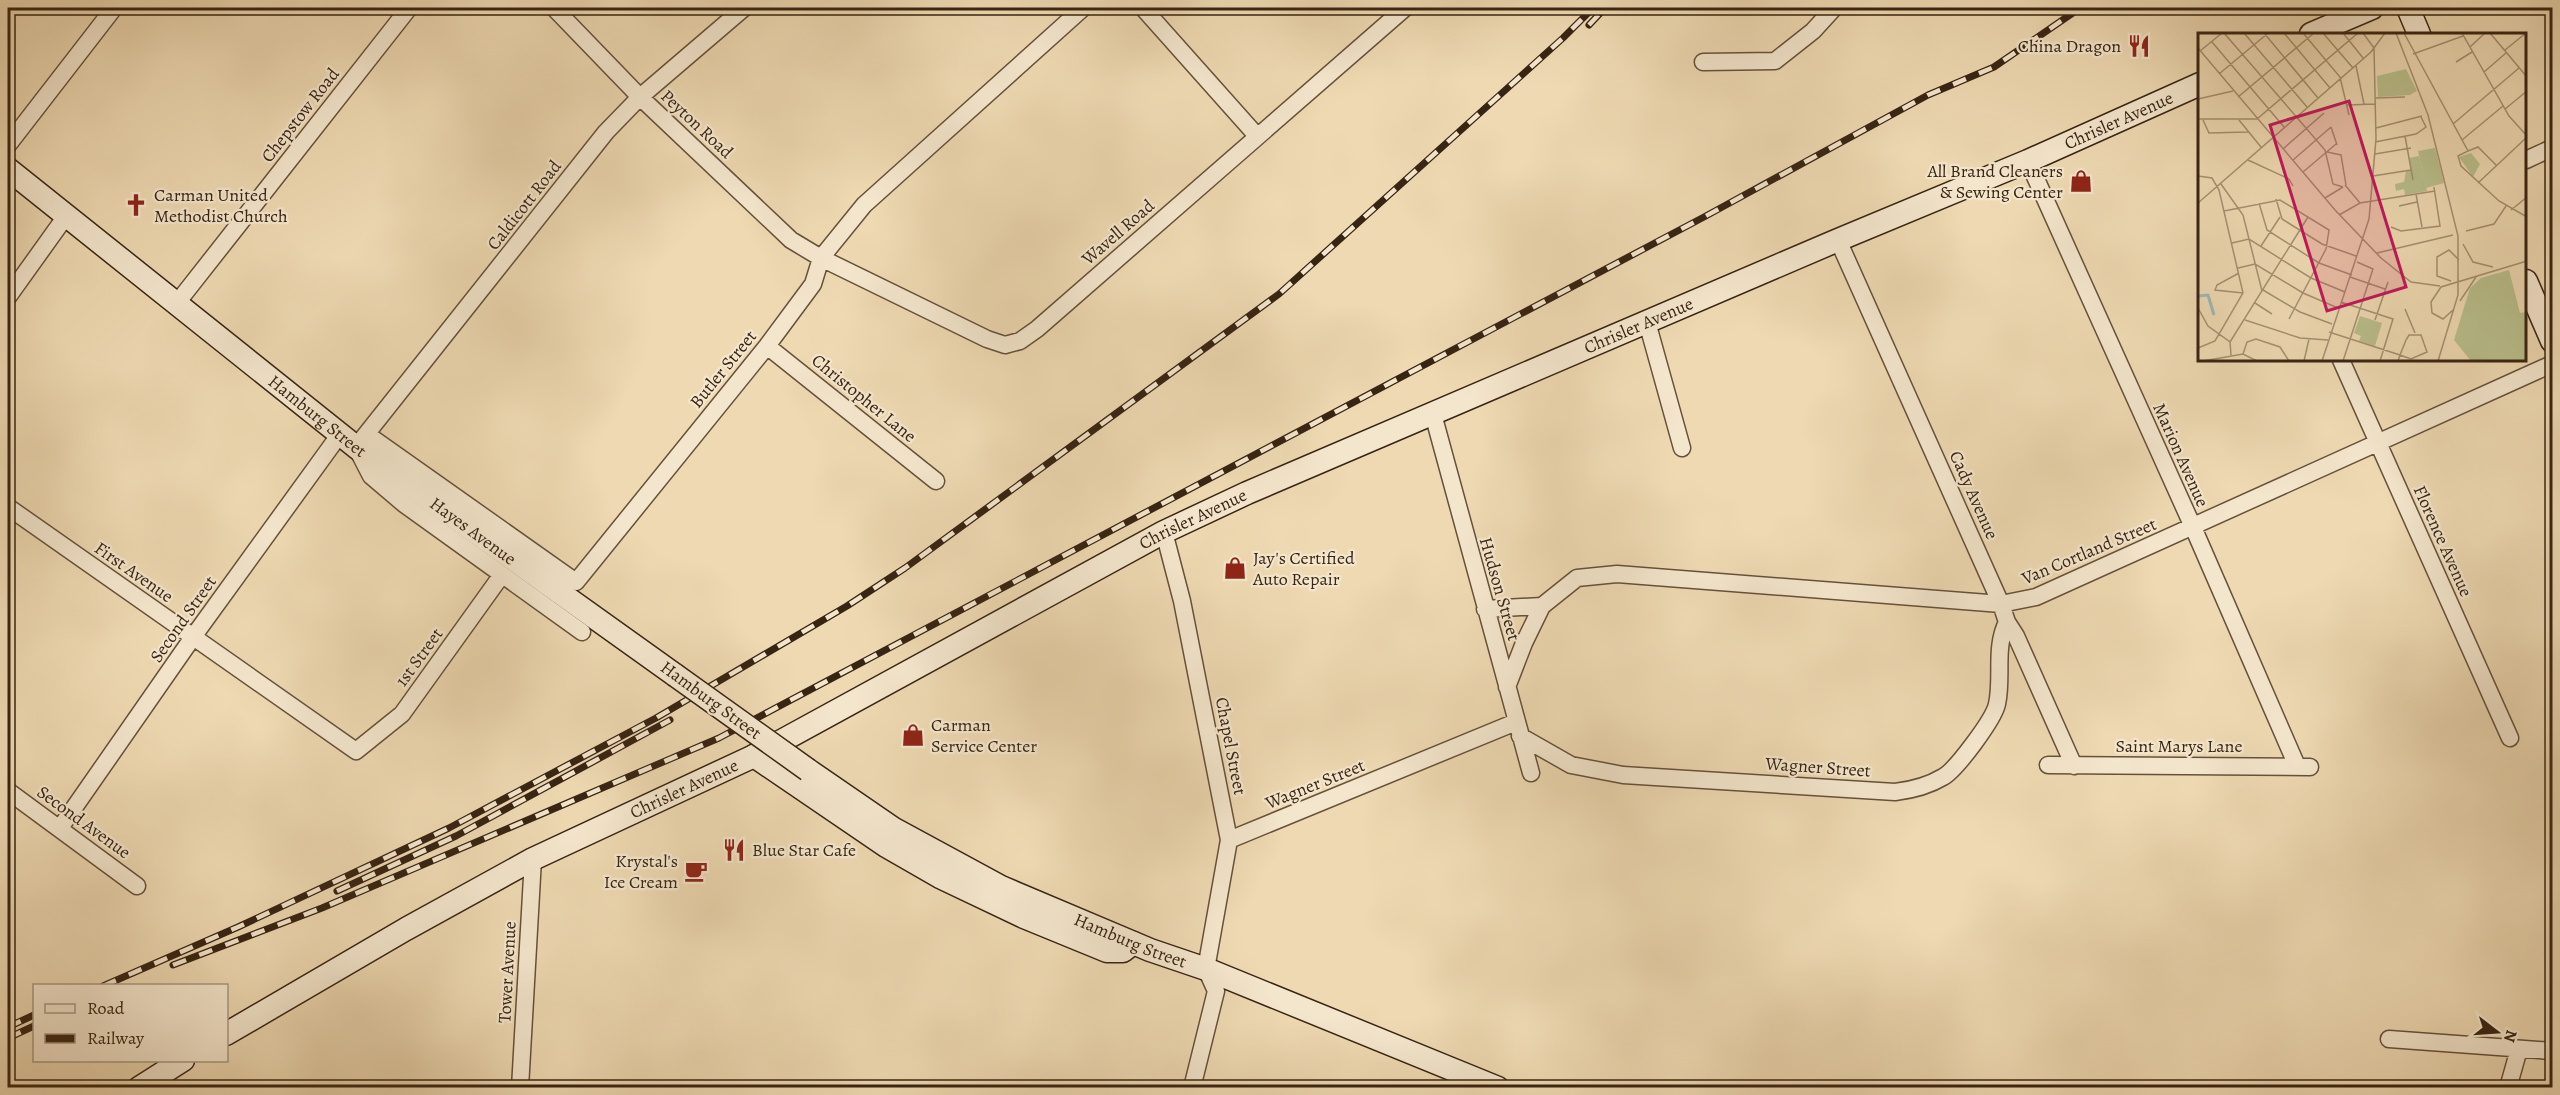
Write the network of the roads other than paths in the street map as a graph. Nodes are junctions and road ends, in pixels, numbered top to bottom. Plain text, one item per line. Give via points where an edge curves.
1 (114, 8) edge
2 (409, 8) edge
3 (554, 8) edge
4 (744, 8) edge
5 (1083, 8) edge
6 (1143, 8) edge
7 (1405, 8) edge
8 (1834, 8) edge
9 (2372, 8) edge
10 (2408, 8) edge
11 (2313, 33) edge
12 (2419, 33) edge
13 (1703, 62) dead end
14 (2198, 85) edge
15 (640, 97) junction
16 (1257, 136) junction
17 (8, 145) edge
18 (2553, 148) edge
19 (2527, 160) edge
20 (2028, 161) junction
21 (8, 169) edge
22 (66, 216) junction
23 (1838, 240) junction
24 (821, 258) junction
25 (2527, 283) edge
26 (8, 297) edge
27 (177, 303) junction
28 (1647, 322) junction
29 (2553, 341) edge
30 (767, 346) junction
31 (2342, 362) edge
32 (2553, 364) edge
33 (1433, 414) junction
34 (354, 438) junction
35 (2377, 442) junction
36 (1682, 448) dead end
37 (936, 482) dead end
38 (8, 507) edge
39 (2193, 527) junction
40 (1164, 532) junction
41 (501, 576) junction
42 (2001, 604) junction
43 (1542, 606) junction
44 (1485, 609) junction
45 (2007, 622) junction
46 (582, 632) dead end
47 (193, 637) junction
48 (1507, 687) junction
49 (1518, 729) junction
50 (2510, 738) dead end
51 (356, 751) joint
52 (754, 756) junction
53 (2048, 765) dead end
54 (2074, 766) junction
55 (2303, 766) joint
56 (1531, 773) dead end
57 (8, 791) edge
58 (60, 828) junction
59 (1229, 840) junction
60 (533, 859) junction
61 (137, 886) dead end
62 (1133, 942) junction
63 (1206, 969) junction
64 (228, 1034) edge
65 (2389, 1039) dead end
66 (2519, 1048) junction
67 (2553, 1051) edge
68 (180, 1062) edge
69 (140, 1088) edge
70 (520, 1088) edge
71 (1192, 1088) edge
72 (1498, 1088) edge
73 (2508, 1088) edge

1 - 17 street
2 - 27 street, Chepstow Road
3 - 15 street, Peyton Road
4 - 15 street, Caldicott Road
5 - 24 street, Butler Street via 864,205
6 - 16 street
7 - 16 street, Wavell Road
8 - 13 street via 1813,31 1775,61
9 - 11 street
10 - 12 street
14 - 20 street, Chrisler Avenue
15 - 24 street, Peyton Road via 791,240
15 - 34 street, Caldicott Road via 606,132
16 - 24 street, Wavell Road via 1020,341 1005,345 987,339
18 - 19 street
20 - 23 street, Chrisler Avenue
20 - 39 street, Marion Avenue
21 - 22 street, Hamburg Street
22 - 26 street
22 - 27 street, Hamburg Street
23 - 28 street, Chrisler Avenue
23 - 42 street, Cady Avenue
24 - 30 street, Butler Street via 813,284
25 - 29 street
27 - 34 street, Hamburg Street
28 - 33 street, Chrisler Avenue
28 - 36 street
30 - 34 street, Butler Street via 576,582
30 - 37 street, Christopher Lane
31 - 35 street, Florence Avenue
32 - 35 street, Van Cortland Street
33 - 40 street, Chrisler Avenue
33 - 44 street, Hudson Street
34 - 41 street, Hayes Avenue via 371,476
34 - 47 street, Second Street
34 - 62 street, Hamburg Street, bridge via 675,675 894,829 1001,887
35 - 39 street, Van Cortland Street
35 - 50 street, Florence Avenue
38 - 47 street, First Avenue
39 - 42 street, Van Cortland Street via 2036,597
39 - 55 street, Marion Avenue
40 - 52 street, Chrisler Avenue
40 - 59 street, Chapel Street via 1182,601
41 - 46 street, Hayes Avenue
41 - 51 street, 1st Street via 402,714
42 - 43 street, Van Cortland Street via 1617,574 1577,578
42 - 45 street, Cady Avenue
43 - 44 street
43 - 48 street, Van Cortland Street
44 - 48 street, Hudson Street
45 - 49 street, Wagner Street via 2001,635 1997,704 1988,726 1946,776 1916,789 1895,792 1623,775 1570,765
45 - 54 street, Cady Avenue
47 - 51 street, First Avenue
47 - 58 street, Second Street
48 - 49 street, Hudson Street
49 - 56 street, Hudson Street
49 - 59 street, Wagner Street
52 - 60 street, Chrisler Avenue
52 - 62 street via 886,846 987,900 1107,951 1123,951
53 - 54 street, Saint Marys Lane
54 - 55 street, Saint Marys Lane
57 - 58 street, Second Avenue
58 - 61 street, Second Avenue
59 - 63 street, Chapel Street
60 - 64 street, Chrisler Avenue
60 - 70 street, Tower Avenue
62 - 63 street, Hamburg Street
63 - 71 street via 1216,991
63 - 72 street, Hamburg Street
65 - 66 street
66 - 67 street
66 - 73 street
68 - 69 street

